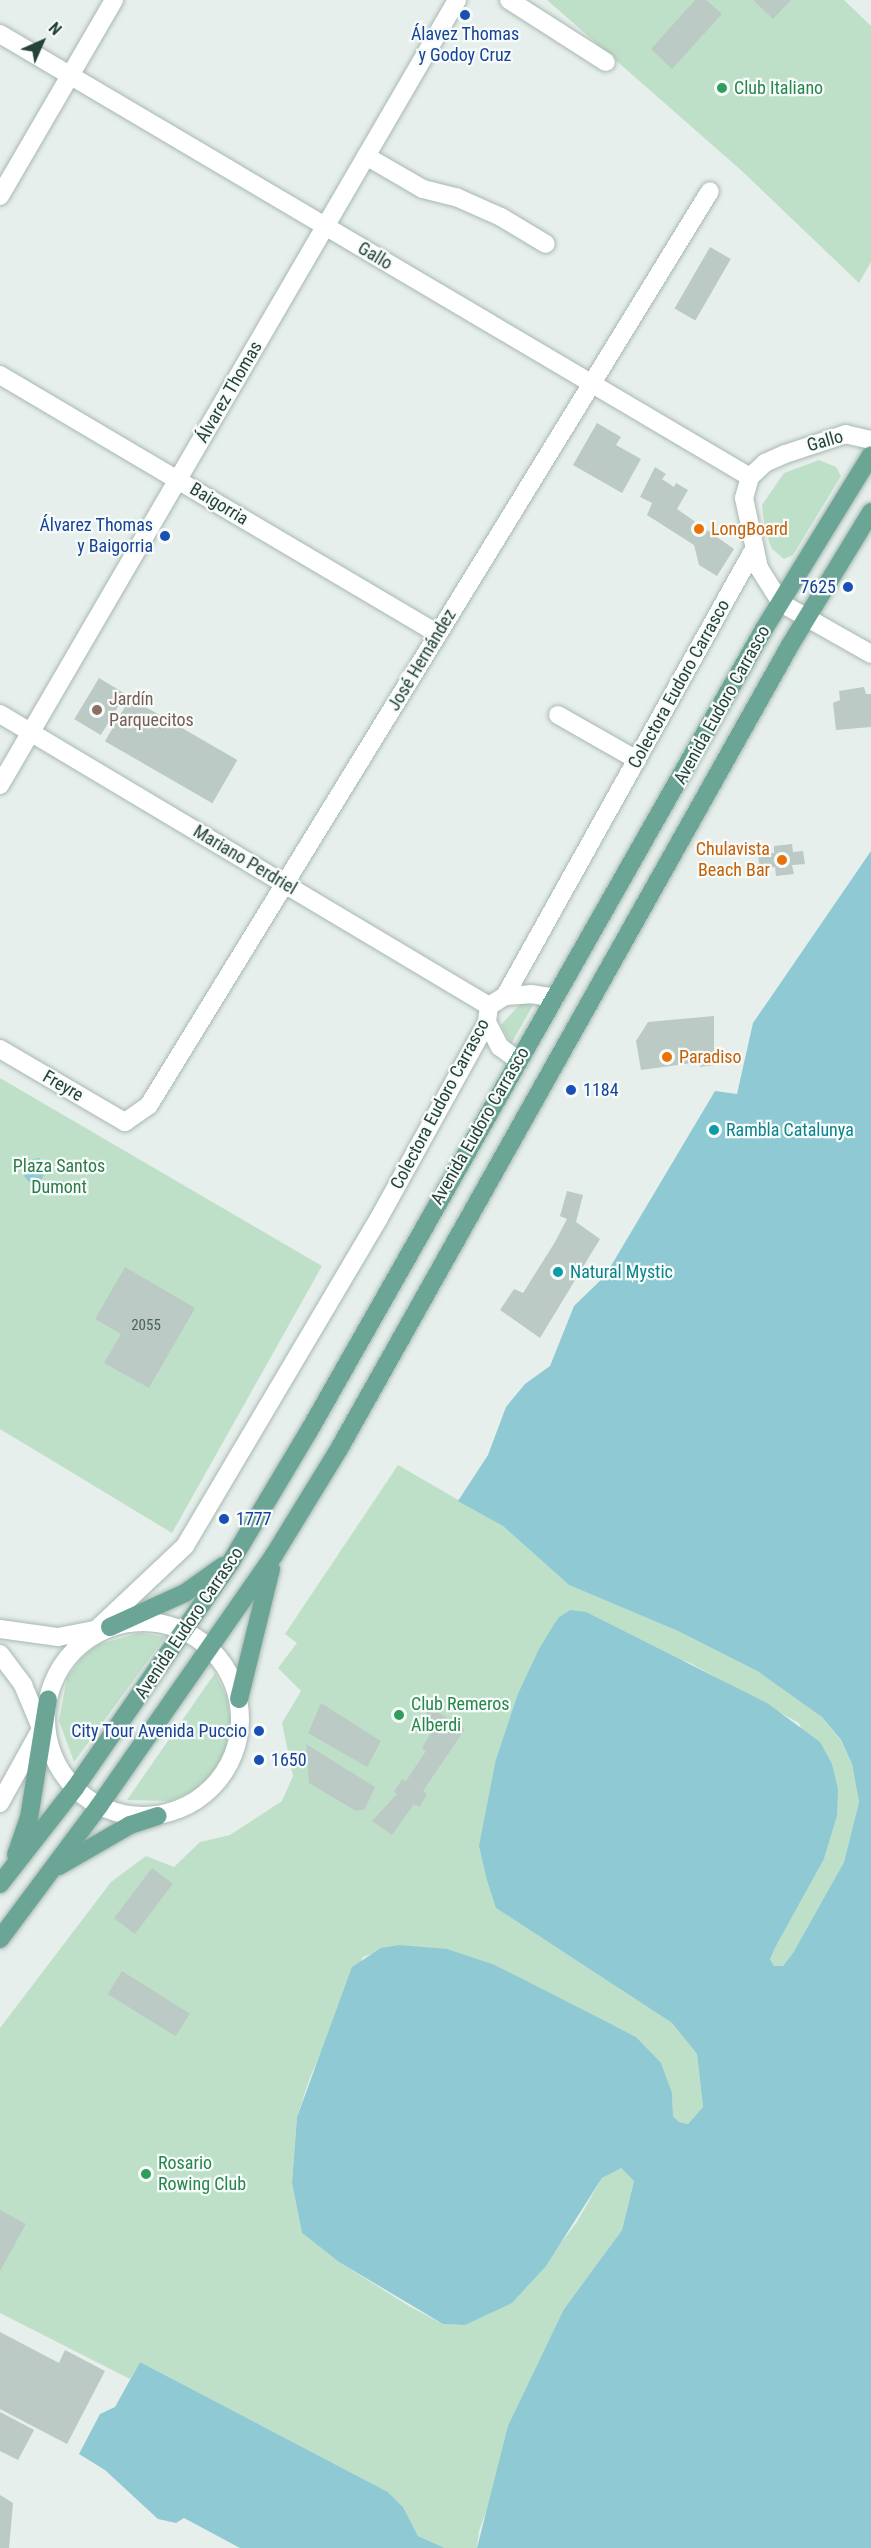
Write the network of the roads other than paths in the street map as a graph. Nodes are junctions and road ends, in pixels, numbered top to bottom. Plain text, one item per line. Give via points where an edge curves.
1 (114, 0) edge
2 (457, 0) edge
3 (508, 0) edge
4 (0, 34) edge
5 (606, 62) dead end
6 (70, 76) junction
7 (366, 156) junction
8 (710, 191) dead end
9 (0, 196) edge
10 (325, 226) junction
11 (546, 244) dead end
12 (0, 375) edge
13 (592, 384) junction
14 (871, 440) edge
15 (871, 455) edge
16 (750, 477) junction
17 (178, 480) junction
18 (871, 512) edge
19 (754, 549) junction
20 (781, 603) junction
21 (807, 617) junction
22 (438, 634) junction
23 (871, 654) edge
24 (0, 714) edge
25 (558, 715) dead end
26 (30, 732) junction
27 (637, 760) junction
28 (0, 784) edge
29 (285, 884) junction
30 (505, 996) junction
31 (555, 998) junction
32 (488, 1014) junction
33 (0, 1049) edge
34 (518, 1060) junction
35 (125, 1122) joint
36 (274, 1555) junction
37 (232, 1560) junction
38 (115, 1608) junction
39 (0, 1629) edge
40 (103, 1629) junction
41 (186, 1632) junction
42 (58, 1637) junction
43 (210, 1649) junction
44 (0, 1654) edge
45 (239, 1699) junction
46 (48, 1700) junction
47 (41, 1729) junction
48 (51, 1750) junction
49 (75, 1788) junction
50 (0, 1803) edge
51 (99, 1806) junction
52 (158, 1816) junction
53 (52, 1870) junction
54 (5, 1877) edge
55 (0, 1939) edge

1 - 6 street
2 - 7 street, Álvarez Thomas
3 - 5 street
4 - 6 street, Gallo
6 - 9 street
6 - 10 street, Gallo
7 - 10 street, Álvarez Thomas
7 - 11 street via 423,189 456,197 501,217
8 - 13 street, José Hernández
10 - 13 street, Gallo
10 - 17 street, Álvarez Thomas
12 - 17 street, Baigorria
13 - 16 street, Gallo
13 - 22 street, José Hernández
14 - 16 street, Gallo via 846,434 824,440 765,463
15 - 20 main road, Avenida Eudoro Carrasco
16 - 19 street via 744,498
17 - 22 street, Baigorria
17 - 26 street, Álvarez Thomas
18 - 21 main road, Avenida Eudoro Carrasco
19 - 20 street via 766,585
19 - 27 street, Colectora Eudoro Carrasco
20 - 21 street
20 - 31 main road, Avenida Eudoro Carrasco
21 - 23 street
21 - 36 main road, Avenida Eudoro Carrasco via 339,1449
22 - 29 street, José Hernández
24 - 26 street, Mariano Perdriel
25 - 27 street
26 - 28 street, Álvarez Thomas
26 - 29 street, Mariano Perdriel
27 - 30 street, Colectora Eudoro Carrasco
29 - 32 street, Mariano Perdriel
29 - 35 street, José Hernández via 149,1105
30 - 31 street via 531,993
30 - 32 street, Colectora Eudoro Carrasco
31 - 34 main road, Avenida Eudoro Carrasco
32 - 34 street via 500,1047
32 - 38 street, Colectora Eudoro Carrasco via 379,1218 185,1546
33 - 35 street, Freyre
34 - 37 main road, Avenida Eudoro Carrasco
36 - 43 main road, Avenida Eudoro Carrasco
36 - 45 main road
37 - 40 main road via 185,1593
37 - 41 main road, Avenida Eudoro Carrasco
38 - 40 street, Colectora Eudoro Carrasco
38 - 42 street, Colectora Eudoro Carrasco
39 - 42 street
40 - 41 street via 148,1622
40 - 42 street
40 - 46 street via 81,1644 60,1669
41 - 43 street
41 - 49 main road, Avenida Eudoro Carrasco
43 - 45 street via 228,1672
43 - 51 main road, Avenida Eudoro Carrasco
44 - 47 street via 23,1685
45 - 52 street via 241,1725 236,1751 224,1775 198,1799
46 - 47 main road
46 - 48 street via 46,1727
47 - 48 street
47 - 50 street
47 - 54 main road via 29,1818
48 - 49 street
49 - 51 street
49 - 54 main road, Avenida Eudoro Carrasco
51 - 52 street via 128,1815
51 - 53 main road, Avenida Eudoro Carrasco
52 - 53 main road via 130,1825
53 - 55 main road, Avenida Eudoro Carrasco

